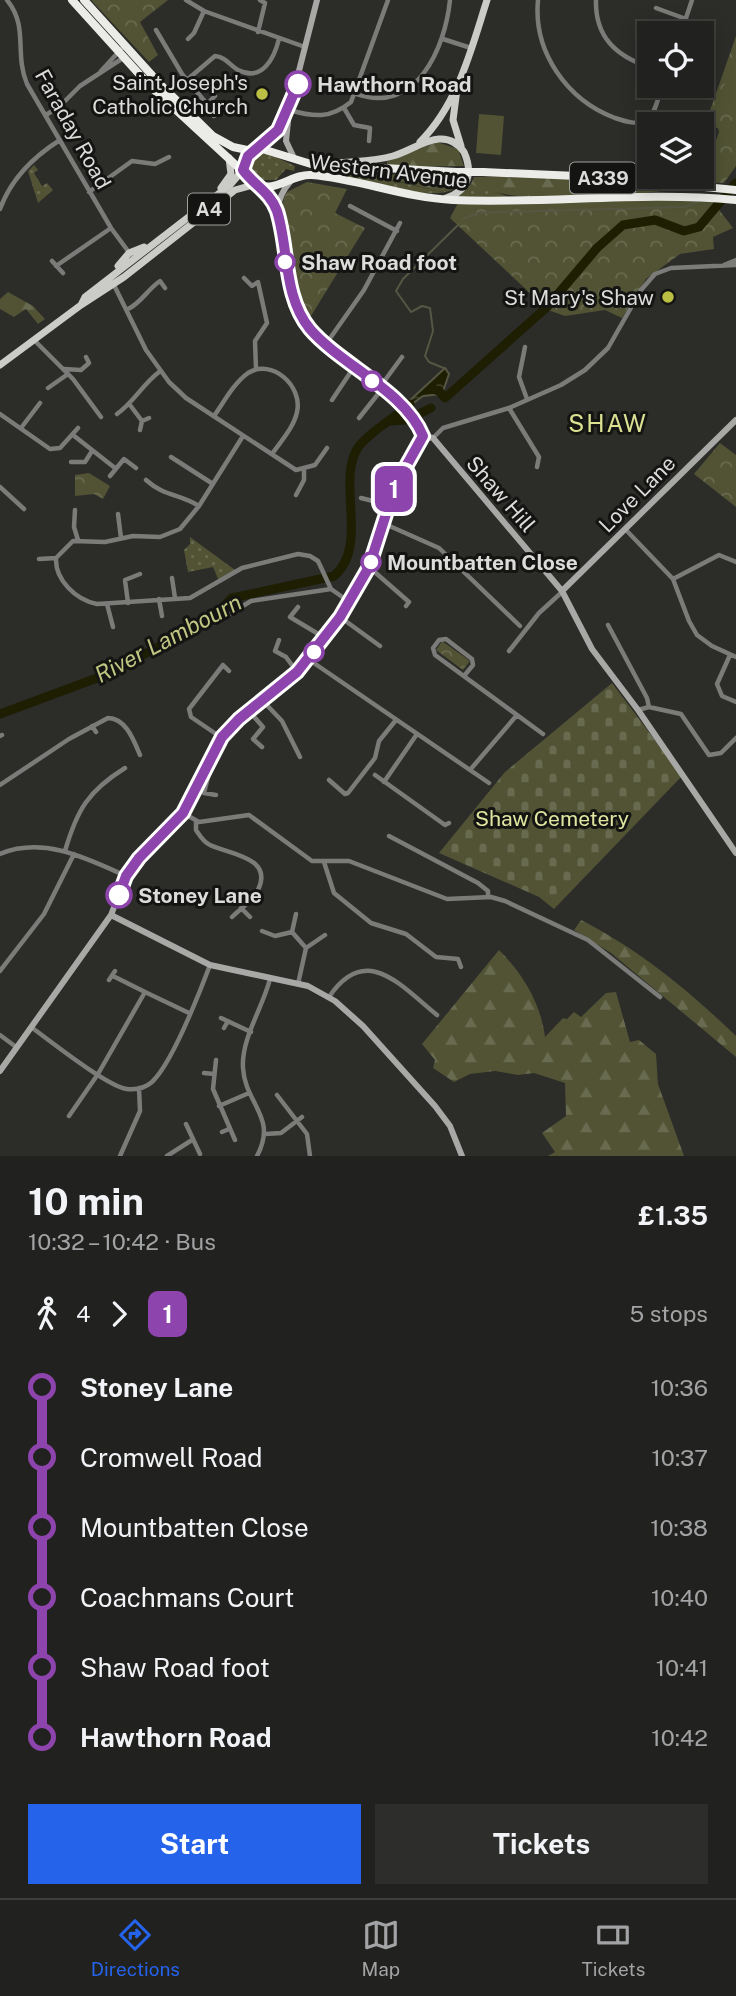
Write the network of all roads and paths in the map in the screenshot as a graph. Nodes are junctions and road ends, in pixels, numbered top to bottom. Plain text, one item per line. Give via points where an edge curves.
1 (8, 0) edge
2 (72, 0) edge
3 (83, 0) edge
4 (186, 0) edge
5 (260, 0) edge
6 (317, 0) edge
7 (387, 0) edge
8 (450, 0) edge
9 (487, 0) edge
10 (538, 0) edge
11 (596, 0) edge
12 (692, 0) edge
13 (656, 8) dead end
14 (204, 11) junction
15 (686, 19) joint
16 (165, 30) dead end
17 (258, 32) junction
18 (188, 39) dead end
19 (279, 39) junction
20 (443, 40) junction
21 (306, 48) junction
22 (471, 48) junction
23 (122, 51) junction
24 (637, 62) edge
25 (101, 71) junction
26 (188, 79) junction
27 (457, 89) junction
28 (356, 94) junction
29 (215, 96) dead end
30 (206, 104) junction
31 (344, 108) junction
32 (289, 110) junction
33 (46, 115) junction
34 (214, 116) dead end
35 (637, 121) edge
36 (60, 140) junction
37 (369, 141) dead end
38 (417, 145) junction
39 (461, 147) junction
40 (256, 150) junction
41 (227, 155) junction
42 (169, 157) dead end
43 (299, 161) junction
44 (325, 164) junction
45 (243, 170) junction
46 (290, 181) junction
47 (259, 185) junction
48 (736, 190) edge
49 (89, 192) junction
50 (216, 194) junction
51 (442, 199) junction
52 (736, 200) edge
53 (350, 206) dead end
54 (0, 209) edge
55 (277, 211) junction
56 (400, 223) dead end
57 (111, 228) junction
58 (397, 231) junction
59 (134, 259) junction
60 (736, 260) edge
61 (52, 261) dead end
62 (736, 265) edge
63 (56, 266) junction
64 (720, 266) junction
65 (63, 273) dead end
66 (244, 278) dead end
67 (112, 281) junction
68 (165, 288) dead end
69 (128, 309) junction
70 (33, 339) junction
71 (326, 344) junction
72 (525, 347) dead end
73 (86, 357) dead end
74 (402, 357) dead end
75 (0, 365) edge
76 (354, 367) junction
77 (256, 369) junction
78 (64, 370) junction
79 (159, 372) junction
80 (48, 388) dead end
81 (381, 388) junction
82 (527, 399) junction
83 (332, 400) dead end
84 (40, 403) dead end
85 (130, 405) junction
86 (509, 408) junction
87 (34, 412) junction
88 (0, 414) edge
89 (117, 414) dead end
90 (40, 416) dead end
91 (214, 416) junction
92 (101, 417) dead end
93 (149, 418) dead end
94 (359, 418) dead end
95 (736, 420) edge
96 (142, 421) junction
97 (21, 428) junction
98 (78, 428) dead end
99 (139, 430) dead end
100 (73, 435) junction
101 (243, 436) junction
102 (423, 436) junction
103 (433, 438) junction
104 (327, 448) dead end
105 (92, 452) junction
106 (272, 454) junction
107 (171, 457) dead end
108 (71, 462) dead end
109 (537, 467) dead end
110 (115, 468) junction
111 (136, 468) dead end
112 (304, 470) junction
113 (110, 476) dead end
114 (146, 480) dead end
115 (213, 484) junction
116 (0, 487) edge
117 (155, 488) junction
118 (151, 493) dead end
119 (296, 495) dead end
120 (361, 498) dead end
121 (389, 505) junction
122 (199, 506) junction
123 (24, 509) dead end
124 (75, 510) dead end
125 (118, 514) dead end
126 (385, 524) junction
127 (626, 530) junction
128 (121, 538) junction
129 (78, 540) junction
130 (56, 558) junction
131 (39, 559) dead end
132 (736, 562) edge
133 (369, 567) junction
134 (140, 574) dead end
135 (172, 578) dead end
136 (673, 579) junction
137 (330, 587) junction
138 (562, 591) junction
139 (174, 598) junction
140 (159, 599) junction
141 (348, 601) junction
142 (128, 603) junction
143 (107, 604) junction
144 (406, 606) dead end
145 (298, 607) dead end
146 (162, 616) dead end
147 (340, 617) junction
148 (215, 623) dead end
149 (608, 625) dead end
150 (520, 626) dead end
151 (113, 627) dead end
152 (325, 638) junction
153 (279, 640) dead end
154 (380, 646) dead end
155 (509, 651) dead end
156 (730, 655) junction
157 (736, 657) edge
158 (308, 659) junction
159 (229, 671) dead end
160 (297, 672) junction
161 (464, 676) junction
162 (263, 701) junction
163 (736, 702) edge
164 (649, 708) junction
165 (638, 710) junction
166 (249, 711) junction
167 (517, 715) junction
168 (396, 720) junction
169 (92, 726) junction
170 (96, 732) dead end
171 (417, 734) junction
172 (543, 734) dead end
173 (222, 737) junction
174 (736, 738) edge
175 (729, 746) junction
176 (262, 747) dead end
177 (735, 751) edge
178 (141, 755) dead end
179 (300, 757) dead end
180 (206, 766) junction
181 (125, 768) dead end
182 (470, 770) junction
183 (374, 775) dead end
184 (329, 780) dead end
185 (384, 782) junction
186 (489, 783) dead end
187 (0, 785) edge
188 (216, 795) dead end
189 (183, 813) junction
190 (196, 822) junction
191 (446, 826) dead end
192 (389, 836) dead end
193 (65, 851) junction
194 (736, 853) edge
195 (0, 854) edge
196 (74, 854) junction
197 (324, 862) junction
198 (126, 876) junction
199 (488, 897) junction
200 (241, 908) junction
201 (296, 914) dead end
202 (111, 915) junction
203 (232, 917) dead end
204 (250, 917) dead end
205 (262, 931) dead end
206 (292, 932) junction
207 (325, 935) dead end
208 (306, 947) junction
209 (210, 965) junction
210 (461, 967) dead end
211 (0, 971) edge
212 (112, 976) dead end
213 (270, 979) junction
214 (298, 984) junction
215 (145, 992) junction
216 (329, 997) junction
217 (660, 997) dead end
218 (189, 1013) junction
219 (437, 1015) dead end
220 (221, 1018) dead end
221 (228, 1021) junction
222 (31, 1027) junction
223 (224, 1028) dead end
224 (251, 1032) junction
225 (0, 1035) edge
226 (16, 1047) junction
227 (216, 1060) dead end
228 (0, 1071) edge
229 (204, 1073) dead end
230 (99, 1074) junction
231 (214, 1074) junction
232 (139, 1088) junction
233 (249, 1093) junction
234 (277, 1095) dead end
235 (219, 1106) junction
236 (69, 1116) dead end
237 (302, 1117) dead end
238 (297, 1120) junction
239 (186, 1124) dead end
240 (229, 1129) junction
241 (222, 1132) dead end
242 (265, 1135) junction
243 (192, 1140) junction
244 (235, 1140) dead end
245 (200, 1154) dead end
246 (120, 1156) edge
247 (167, 1156) edge
248 (257, 1156) edge
249 (310, 1156) edge
250 (462, 1156) edge

1 - 33 street, Faraday Road via 21,24 21,69
2 - 23 highway, A339
3 - 23 highway, A339
4 - 14 street
5 - 17 street via 266,9
6 - 21 street
7 - 28 street
8 - 20 street
9 - 22 main road, Western Avenue
10 - 35 street via 541,40 559,76 598,110 623,121
11 - 24 street via 599,23 609,45
12 - 15 street
13 - 15 street
14 - 17 street
14 - 18 street
16 - 26 street via 158,32
17 - 19 street
19 - 21 street
19 - 26 street via 272,61 256,72 240,71 215,56
20 - 22 street
20 - 28 street via 428,68 407,90 382,99
21 - 32 street
22 - 27 main road, Western Avenue
23 - 25 street
23 - 25 street
23 - 40 highway, A339 via 213,136 233,147
23 - 41 highway, A339 via 201,135
25 - 33 street
26 - 30 street
27 - 38 main road, Western Avenue via 440,119
27 - 39 main road, Western Avenue via 453,120
28 - 31 street
29 - 30 street
30 - 34 street
31 - 32 street via 325,117
31 - 37 street via 354,125 370,128
32 - 40 street via 278,130
32 - 43 street via 287,144
33 - 36 street, Faraday Road
36 - 49 street, Faraday Road
36 - 54 street via 16,178
38 - 39 main road via 439,138
38 - 44 main road via 393,156
39 - 51 main road, Western Avenue via 469,168 467,182 460,192
40 - 43 highway, A339 via 274,150
40 - 45 highway
41 - 45 highway, A339
41 - 50 main road via 231,173
42 - 49 street via 155,164 132,161
43 - 44 highway, Western Avenue / A339
44 - 48 highway, Western Avenue / A339, bridge via 600,177
45 - 47 highway, A339
45 - 50 main road, A4
46 - 47 highway, A339
46 - 51 highway, Western Avenue / A339 via 313,175
46 - 55 street
47 - 55 street
47 - 59 main road, A4 via 235,190
49 - 57 street, Faraday Road
50 - 59 main road, A4
51 - 52 highway, Western Avenue / A339
53 - 58 street
55 - 71 street via 299,310
56 - 58 street
57 - 59 street, Faraday Road
57 - 63 street
58 - 71 street
59 - 67 main road, A4
60 - 64 street
61 - 63 street
62 - 64 street
63 - 65 street
64 - 82 street via 671,268 655,274 608,348 561,386
66 - 77 street via 252,286 258,282 267,323 255,341
67 - 69 street
67 - 70 main road, A4
68 - 69 street via 160,281
69 - 79 street
70 - 75 main road, A4
70 - 78 street
71 - 76 street
72 - 82 street via 519,377
73 - 78 street via 89,363 81,370
74 - 81 street
76 - 81 street
76 - 83 street
77 - 91 street via 235,385
77 - 106 street via 284,377 293,385 299,403 294,423
78 - 80 street
78 - 92 street
79 - 85 street
79 - 91 street via 178,392
81 - 94 street
81 - 102 street
82 - 86 street
84 - 87 street
85 - 89 street
85 - 96 street
86 - 103 street via 443,428
86 - 109 street via 539,457
87 - 90 street
87 - 97 street
88 - 97 street
91 - 101 street
93 - 96 street
95 - 127 street, Love Lane
96 - 99 street
97 - 100 street via 50,449 60,448
98 - 100 street
100 - 105 street
101 - 106 street
101 - 115 street
102 - 103 street
102 - 121 street
103 - 138 street, Shaw Hill
104 - 112 street via 316,464
105 - 108 street via 85,462
105 - 110 street
106 - 112 street via 296,470
107 - 115 street
110 - 111 street via 124,459
110 - 113 street
112 - 119 street via 302,489
114 - 117 street
115 - 122 street
116 - 123 street
117 - 118 street
117 - 122 street
120 - 121 street
121 - 126 street
122 - 128 street via 171,535
124 - 129 street
125 - 128 street
126 - 133 street
126 - 150 street via 439,548
127 - 136 street
127 - 138 street, Love Lane
128 - 129 street
129 - 130 street via 65,546
130 - 131 street
130 - 143 street via 64,583 89,602
132 - 136 street via 719,555
133 - 141 street
133 - 144 street via 391,592 409,602
134 - 142 street via 125,580
135 - 139 street
136 - 156 street via 693,629
137 - 139 street via 316,559 298,554 235,570 198,596
137 - 141 street
137 - 148 street via 251,601
138 - 155 street
138 - 165 street, Shaw Hill via 592,649
139 - 140 street
140 - 142 street
140 - 146 street
141 - 147 street
142 - 143 street
143 - 151 street
145 - 152 street via 290,617
147 - 152 street
147 - 154 street
149 - 164 street
152 - 158 street
153 - 160 street via 275,651
156 - 157 street
156 - 163 street via 717,684 722,696
158 - 160 street
158 - 168 street
159 - 173 street via 223,665 189,712
160 - 162 street
161 - 161 street via 472,659 441,638 433,653
161 - 167 street
162 - 166 street
162 - 179 street via 282,721
164 - 165 street
164 - 175 street via 681,714 706,753 718,755
165 - 194 street, Shaw Hill
166 - 173 street
166 - 176 street via 263,727 253,739
167 - 172 street
167 - 182 street
168 - 171 street
168 - 184 street via 348,793
169 - 170 street
169 - 178 street via 108,718 119,720
169 - 187 street
171 - 182 street
171 - 185 street
173 - 180 street
174 - 175 street
175 - 177 street
180 - 188 street via 210,769 204,793
180 - 189 street
181 - 193 street via 87,797
182 - 186 street
183 - 185 street
185 - 191 street
189 - 190 street
189 - 198 street
190 - 197 street via 249,815 307,859
190 - 200 street via 196,830 207,844 255,862 260,872 258,889
192 - 199 street via 478,883
193 - 195 street via 28,847
193 - 196 street
196 - 198 street
196 - 211 street via 44,914
197 - 199 street via 349,861 447,899
197 - 210 street via 334,893 363,918 378,928 407,934 436,957 458,959
198 - 202 street
199 - 217 street via 588,940
200 - 203 street
200 - 204 street
201 - 206 street
202 - 209 street
202 - 222 street
205 - 206 street via 275,936
206 - 208 street
207 - 208 street
208 - 214 street
209 - 213 street
209 - 218 street
212 - 215 street
213 - 214 street
213 - 224 street
214 - 216 street
215 - 218 street
215 - 230 street
216 - 219 street via 347,974 362,970 399,982
216 - 250 street via 363,1026 435,1106 450,1126
218 - 232 street via 161,1071
220 - 221 street
221 - 223 street
221 - 224 street
222 - 226 street
222 - 230 street
224 - 233 street via 242,1065
225 - 226 street
226 - 228 street
227 - 231 street
229 - 231 street
230 - 232 street via 120,1087
230 - 236 street
231 - 235 street
232 - 246 street via 140,1111
233 - 235 street
233 - 242 street via 263,1119
234 - 238 street
235 - 240 street
237 - 238 street
238 - 242 street via 281,1133
238 - 249 street via 307,1134
239 - 243 street
240 - 241 street
240 - 244 street
242 - 248 street
243 - 245 street
243 - 247 street

